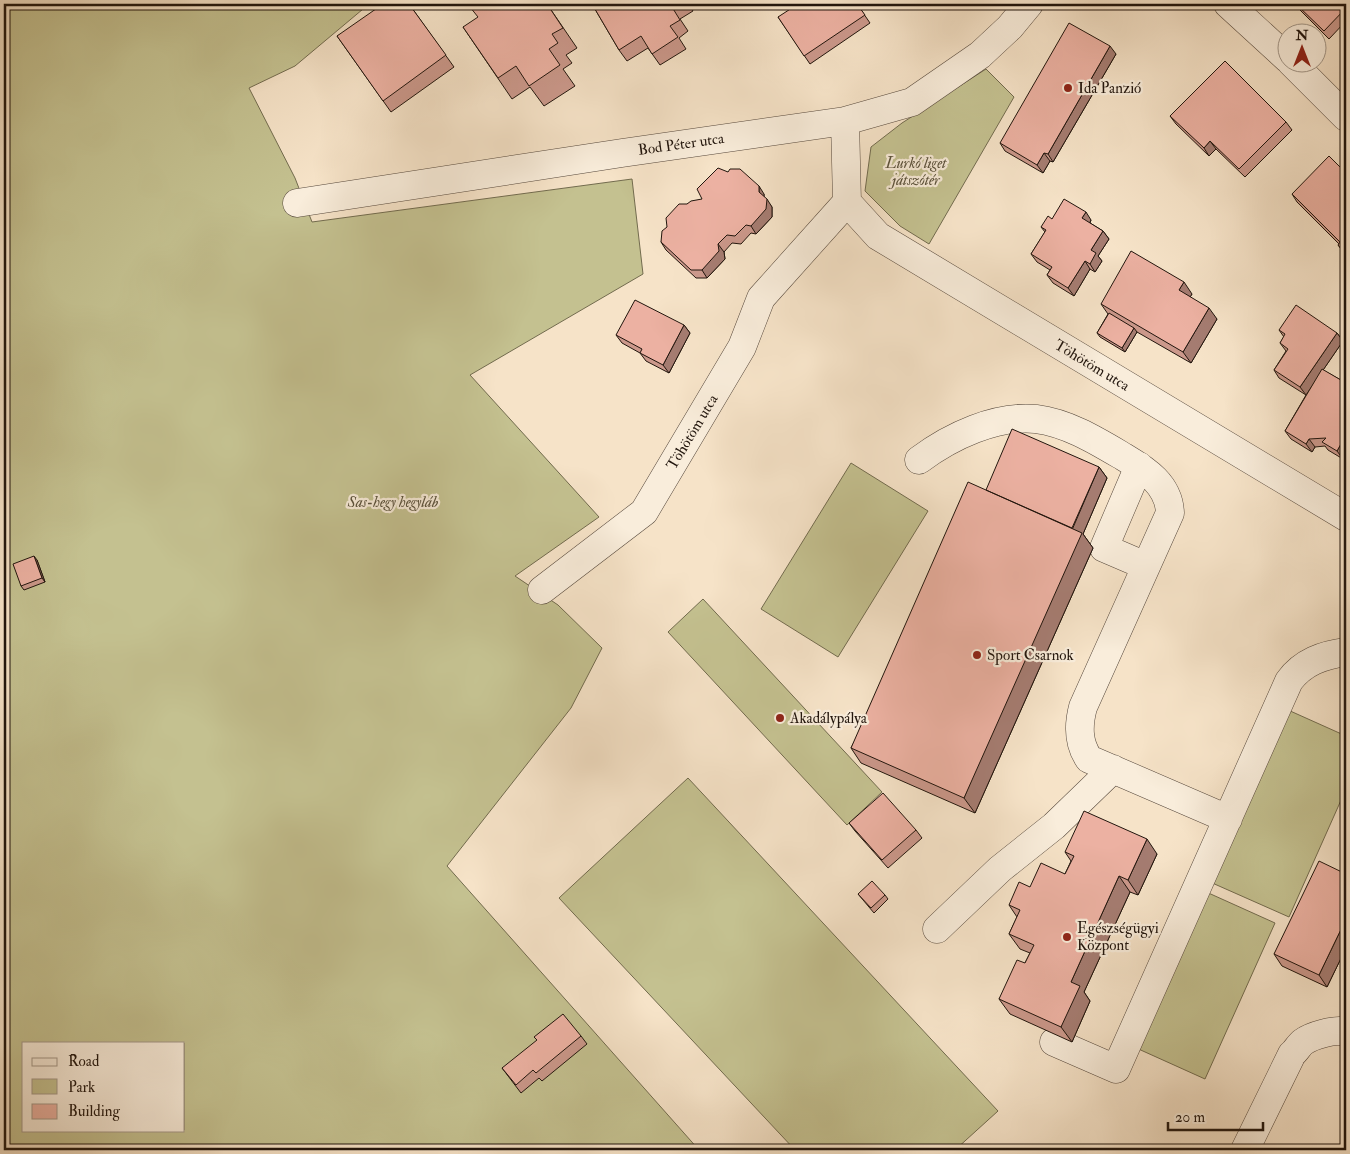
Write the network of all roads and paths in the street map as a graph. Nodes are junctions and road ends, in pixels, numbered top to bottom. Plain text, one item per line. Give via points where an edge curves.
1 (1029, 4) edge
2 (1228, 4) edge
3 (1278, 50) edge
4 (1301, 72) edge
5 (1346, 117) edge
6 (845, 121) junction
7 (847, 202) junction
8 (297, 203) dead end
9 (920, 460) dead end
10 (1139, 466) junction
11 (1346, 517) edge
12 (1146, 566) junction
13 (542, 590) dead end
14 (1346, 652) edge
15 (1113, 769) junction
16 (1228, 819) junction
17 (936, 929) dead end
18 (1346, 1032) edge
19 (1054, 1042) edge
20 (1245, 1150) edge

1 - 6 street, Bod Péter utca via 980,56 912,102
2 - 3 street
4 - 5 street
6 - 7 street
6 - 8 street, Bod Péter utca
7 - 11 street, Töhötöm utca via 878,236 890,244
7 - 13 street, Töhötöm utca via 761,298 742,347 644,512
9 - 10 street via 963,433 1012,420 1036,419 1092,438
10 - 12 street via 1159,483 1170,505 1170,513
10 - 12 street via 1104,548
12 - 15 street via 1079,720 1079,735 1089,759
14 - 16 street via 1313,660 1295,672
15 - 16 street
15 - 17 street via 1054,826 1000,869
16 - 19 street via 1116,1069
18 - 20 street via 1318,1035 1304,1042 1292,1054

